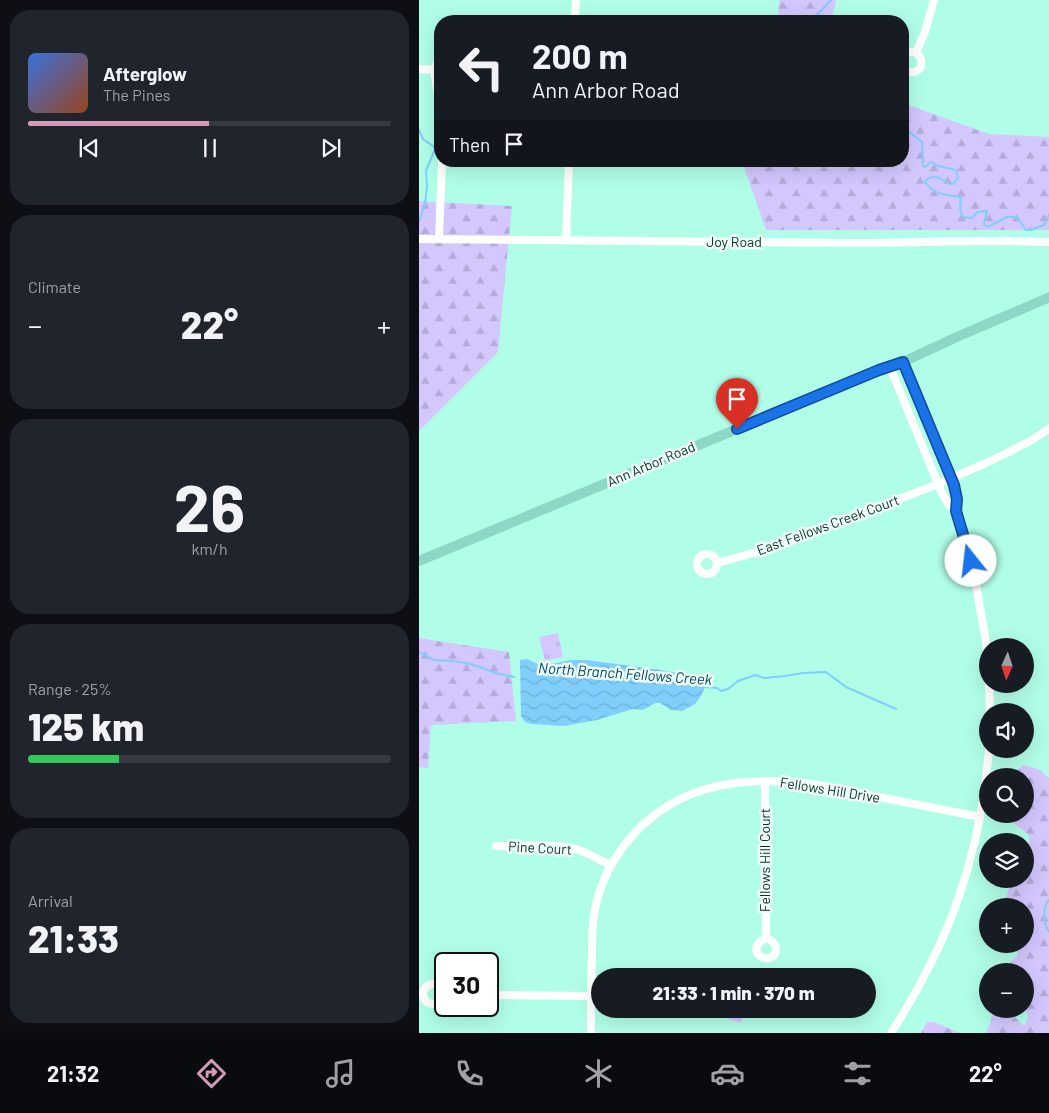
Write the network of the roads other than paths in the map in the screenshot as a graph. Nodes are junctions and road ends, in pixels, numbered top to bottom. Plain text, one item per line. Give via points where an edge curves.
1 (577, 0) edge
2 (934, 0) edge
3 (576, 15) edge
4 (909, 53) edge
5 (916, 53) junction
6 (419, 69) edge
7 (434, 70) edge
8 (909, 72) edge
9 (442, 167) edge
10 (569, 167) edge
11 (439, 238) junction
12 (419, 239) edge
13 (566, 240) junction
14 (1049, 242) edge
15 (1049, 297) edge
16 (903, 362) junction
17 (890, 367) junction
18 (1049, 428) edge
19 (951, 478) junction
20 (938, 484) junction
21 (956, 511) junction
22 (419, 561) edge
23 (717, 563) dead end
24 (985, 638) edge
25 (765, 781) junction
26 (979, 817) edge
27 (979, 821) edge
28 (496, 846) dead end
29 (611, 865) junction
30 (766, 938) dead end
31 (592, 968) edge
32 (499, 995) edge
33 (591, 996) edge
34 (591, 1018) edge
35 (591, 1033) edge
36 (891, 1033) edge

1 - 3 street
2 - 5 street
4 - 5 street
5 - 8 street via 922,61 921,67 916,72
6 - 7 street
9 - 11 street
10 - 13 street
11 - 12 street, Joy Road
11 - 13 street, Joy Road
13 - 14 street, Joy Road
15 - 16 main road, Ann Arbor Road
16 - 17 main road, Ann Arbor Road
16 - 19 street
17 - 20 street
17 - 22 main road, Ann Arbor Road
18 - 19 street, East Fellows Creek Court via 999,457
19 - 20 street, East Fellows Creek Court
19 - 21 street via 957,499
20 - 21 street via 948,504
20 - 23 street, East Fellows Creek Court via 777,547
21 - 24 street via 971,561
25 - 26 street, Fellows Hill Drive via 818,786
25 - 29 street, Fellows Hill Drive via 715,786 673,802 637,830
25 - 30 street, Fellows Hill Court
27 - 36 street via 945,934 919,987
28 - 29 street, Pine Court via 574,849
29 - 31 street, Fellows Hill Drive via 600,889 593,919
32 - 33 street
34 - 35 street, Fellows Hill Drive

